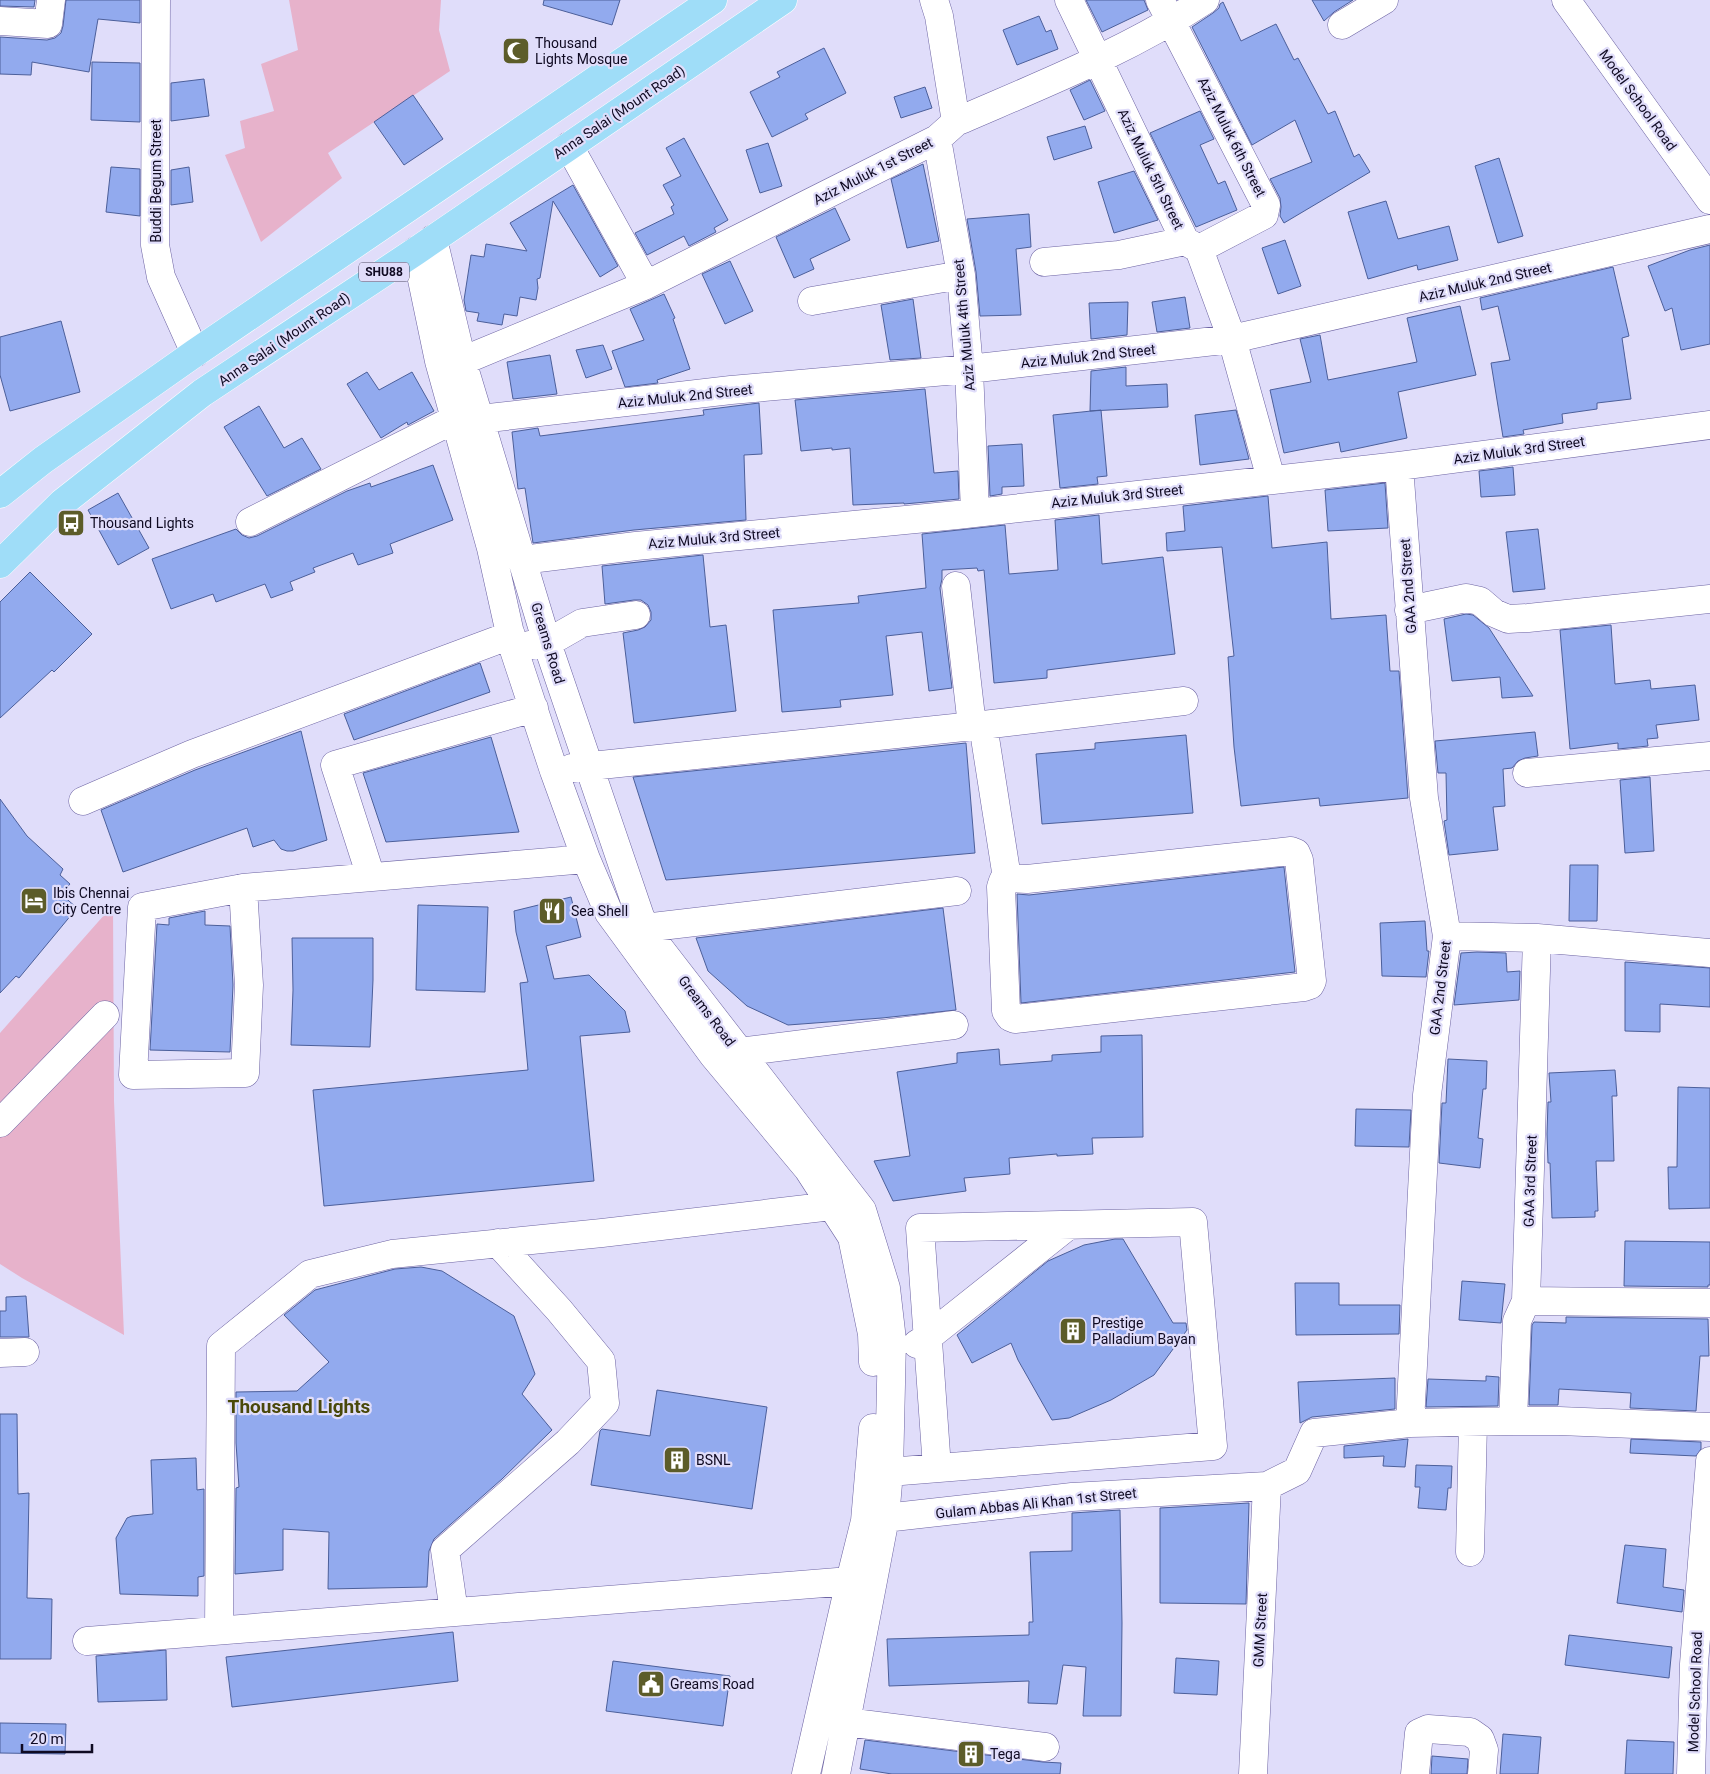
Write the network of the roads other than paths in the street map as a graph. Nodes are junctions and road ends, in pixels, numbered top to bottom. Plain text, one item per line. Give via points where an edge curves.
1 (51, 0) edge
2 (156, 0) edge
3 (713, 0) edge
4 (783, 0) edge
5 (934, 0) edge
6 (1069, 0) edge
7 (1205, 0) edge
8 (1384, 0) edge
9 (1566, 0) edge
10 (1166, 11) edge
11 (0, 21) edge
12 (1342, 25) dead end
13 (1098, 60) junction
14 (947, 130) junction
15 (569, 146) junction
16 (1710, 200) edge
17 (1710, 229) edge
18 (424, 245) junction
19 (1192, 245) junction
20 (1044, 262) dead end
21 (961, 275) junction
22 (646, 285) junction
23 (812, 301) dead end
24 (1232, 340) junction
25 (195, 353) junction
26 (462, 361) junction
27 (969, 369) junction
28 (468, 419) junction
29 (1710, 425) edge
30 (43, 460) junction
31 (1399, 466) junction
32 (0, 470) edge
33 (1271, 479) junction
34 (0, 494) edge
35 (976, 512) junction
36 (250, 522) dead end
37 (522, 560) junction
38 (0, 564) edge
39 (956, 586) dead end
40 (1710, 599) edge
41 (1409, 610) junction
42 (636, 615) dead end
43 (512, 641) junction
44 (547, 643) junction
45 (1184, 701) dead end
46 (534, 708) junction
47 (978, 726) junction
48 (1710, 756) edge
49 (588, 766) junction
50 (554, 771) junction
51 (1527, 772) dead end
52 (83, 800) dead end
53 (586, 859) junction
54 (371, 877) junction
55 (1007, 878) junction
56 (243, 888) junction
57 (957, 892) dead end
58 (644, 928) junction
59 (1447, 936) junction
60 (1537, 938) junction
61 (1710, 953) edge
62 (105, 1015) dead end
63 (954, 1026) dead end
64 (739, 1052) junction
65 (0, 1123) edge
66 (832, 1206) junction
67 (1069, 1225) junction
68 (498, 1243) junction
69 (1526, 1302) junction
70 (1710, 1302) edge
71 (928, 1337) junction
72 (891, 1360) junction
73 (1513, 1421) junction
74 (1410, 1423) junction
75 (1473, 1423) junction
76 (1710, 1427) edge
77 (1710, 1461) edge
78 (937, 1468) junction
79 (889, 1472) junction
80 (1266, 1486) junction
81 (875, 1520) junction
82 (1470, 1552) dead end
83 (850, 1581) junction
84 (454, 1612) junction
85 (220, 1630) junction
86 (87, 1640) dead end
87 (1702, 1663) edge
88 (846, 1722) junction
89 (1044, 1747) dead end
90 (806, 1774) edge
91 (836, 1774) edge
92 (1253, 1774) edge
93 (1415, 1774) edge
94 (1482, 1774) edge
95 (1691, 1774) edge

1 - 11 street via 48,24
2 - 25 street, Buddi Begum Street via 155,245 162,277
3 - 25 main road, SHU88
4 - 15 main road, Anna Salai (Mount Road) / SHU88
5 - 14 street, Aziz Muluk 4th Street via 939,16
6 - 13 street, Aziz Muluk 5th Street
7 - 10 street, Aziz Muluk 1st Street
8 - 12 street
9 - 16 street, Model School Road
10 - 13 street, Aziz Muluk 1st Street
10 - 19 street, Aziz Muluk 6th Street via 1266,205 1264,215
13 - 14 street, Aziz Muluk 1st Street
13 - 19 street, Aziz Muluk 5th Street
14 - 21 street, Aziz Muluk 4th Street
14 - 22 street, Aziz Muluk 1st Street
15 - 18 main road, Anna Salai (Mount Road) / SHU88
15 - 22 street
17 - 24 street, Aziz Muluk 2nd Street
18 - 26 street, Greams Road
18 - 28 street, Greams Road via 440,361
18 - 38 main road, Anna Salai (Mount Road) / SHU88 via 202,393 62,503
19 - 20 street
19 - 24 street, Aziz Muluk 5th Street
21 - 23 street
21 - 27 street, Aziz Muluk 4th Street
22 - 26 street, Aziz Muluk 1st Street
24 - 27 street, Aziz Muluk 2nd Street
24 - 33 street, Aziz Muluk 5th Street
25 - 30 main road, SHU88
26 - 28 street, Greams Road
27 - 28 street, Aziz Muluk 2nd Street via 731,390
27 - 35 street, Aziz Muluk 4th Street
28 - 36 street
28 - 37 street, Greams Road
28 - 43 street, Greams Road via 491,548
29 - 31 street, Aziz Muluk 3rd Street
30 - 32 main road
30 - 34 main road, SHU88
31 - 33 street, Aziz Muluk 3rd Street
31 - 41 street, GAA 2nd Street
33 - 35 street, Aziz Muluk 3rd Street
35 - 37 street, Aziz Muluk 3rd Street
37 - 44 street, Greams Road
39 - 47 street
40 - 41 street via 1508,619 1494,614 1480,601 1466,598
41 - 59 street, GAA 2nd Street via 1424,798
42 - 44 street via 582,624
43 - 44 street
43 - 46 street, Greams Road
43 - 52 street via 192,754
44 - 49 street, Greams Road
45 - 47 street
46 - 50 street, Greams Road
46 - 54 street via 335,765
47 - 49 street
47 - 55 street
48 - 51 street
49 - 50 street
49 - 58 street, Greams Road
50 - 53 street, Greams Road
53 - 54 street
53 - 66 street, Greams Road via 609,913 713,1055 808,1169
54 - 56 street
55 - 55 street via 1027,879 1292,851 1299,860 1312,981 1304,987 1015,1019 1006,1011 1001,887
56 - 56 street via 249,985 245,1073 132,1075 142,907
57 - 58 street
58 - 64 street, Greams Road
59 - 60 street
59 - 74 street, GAA 2nd Street via 1427,1095
60 - 61 street
60 - 69 street, GAA 3rd Street
62 - 65 street
63 - 64 street
64 - 72 street, Greams Road via 862,1210 886,1288
66 - 68 street
66 - 81 street, Greams Road via 852,1237 872,1334
67 - 71 street
67 - 71 street via 920,1228
67 - 78 street via 1194,1222 1213,1446
68 - 84 street via 601,1360 605,1403 568,1442 445,1550
68 - 85 street via 392,1254 310,1274 221,1346
69 - 70 street
69 - 73 street, GAA 3rd Street via 1517,1321
71 - 72 street
71 - 78 street
72 - 79 street, Greams Road
73 - 75 street
73 - 76 street
74 - 75 street
74 - 80 street via 1314,1433 1297,1471
75 - 82 street
77 - 87 street, Model School Road
78 - 79 street
79 - 81 street, Greams Road
80 - 81 street, Gulam Abbas Ali Khan 1st Street via 1072,1497
80 - 92 street, GMM Street
81 - 83 street, Greams Road
81 - 88 street, Greams Road
83 - 84 street
83 - 90 street, Greams Road
84 - 85 street
85 - 86 street
87 - 95 street, Model School Road
88 - 89 street
88 - 91 street, Greams Road
93 - 94 street via 1419,1734 1428,1729 1470,1732 1480,1739 1484,1750

